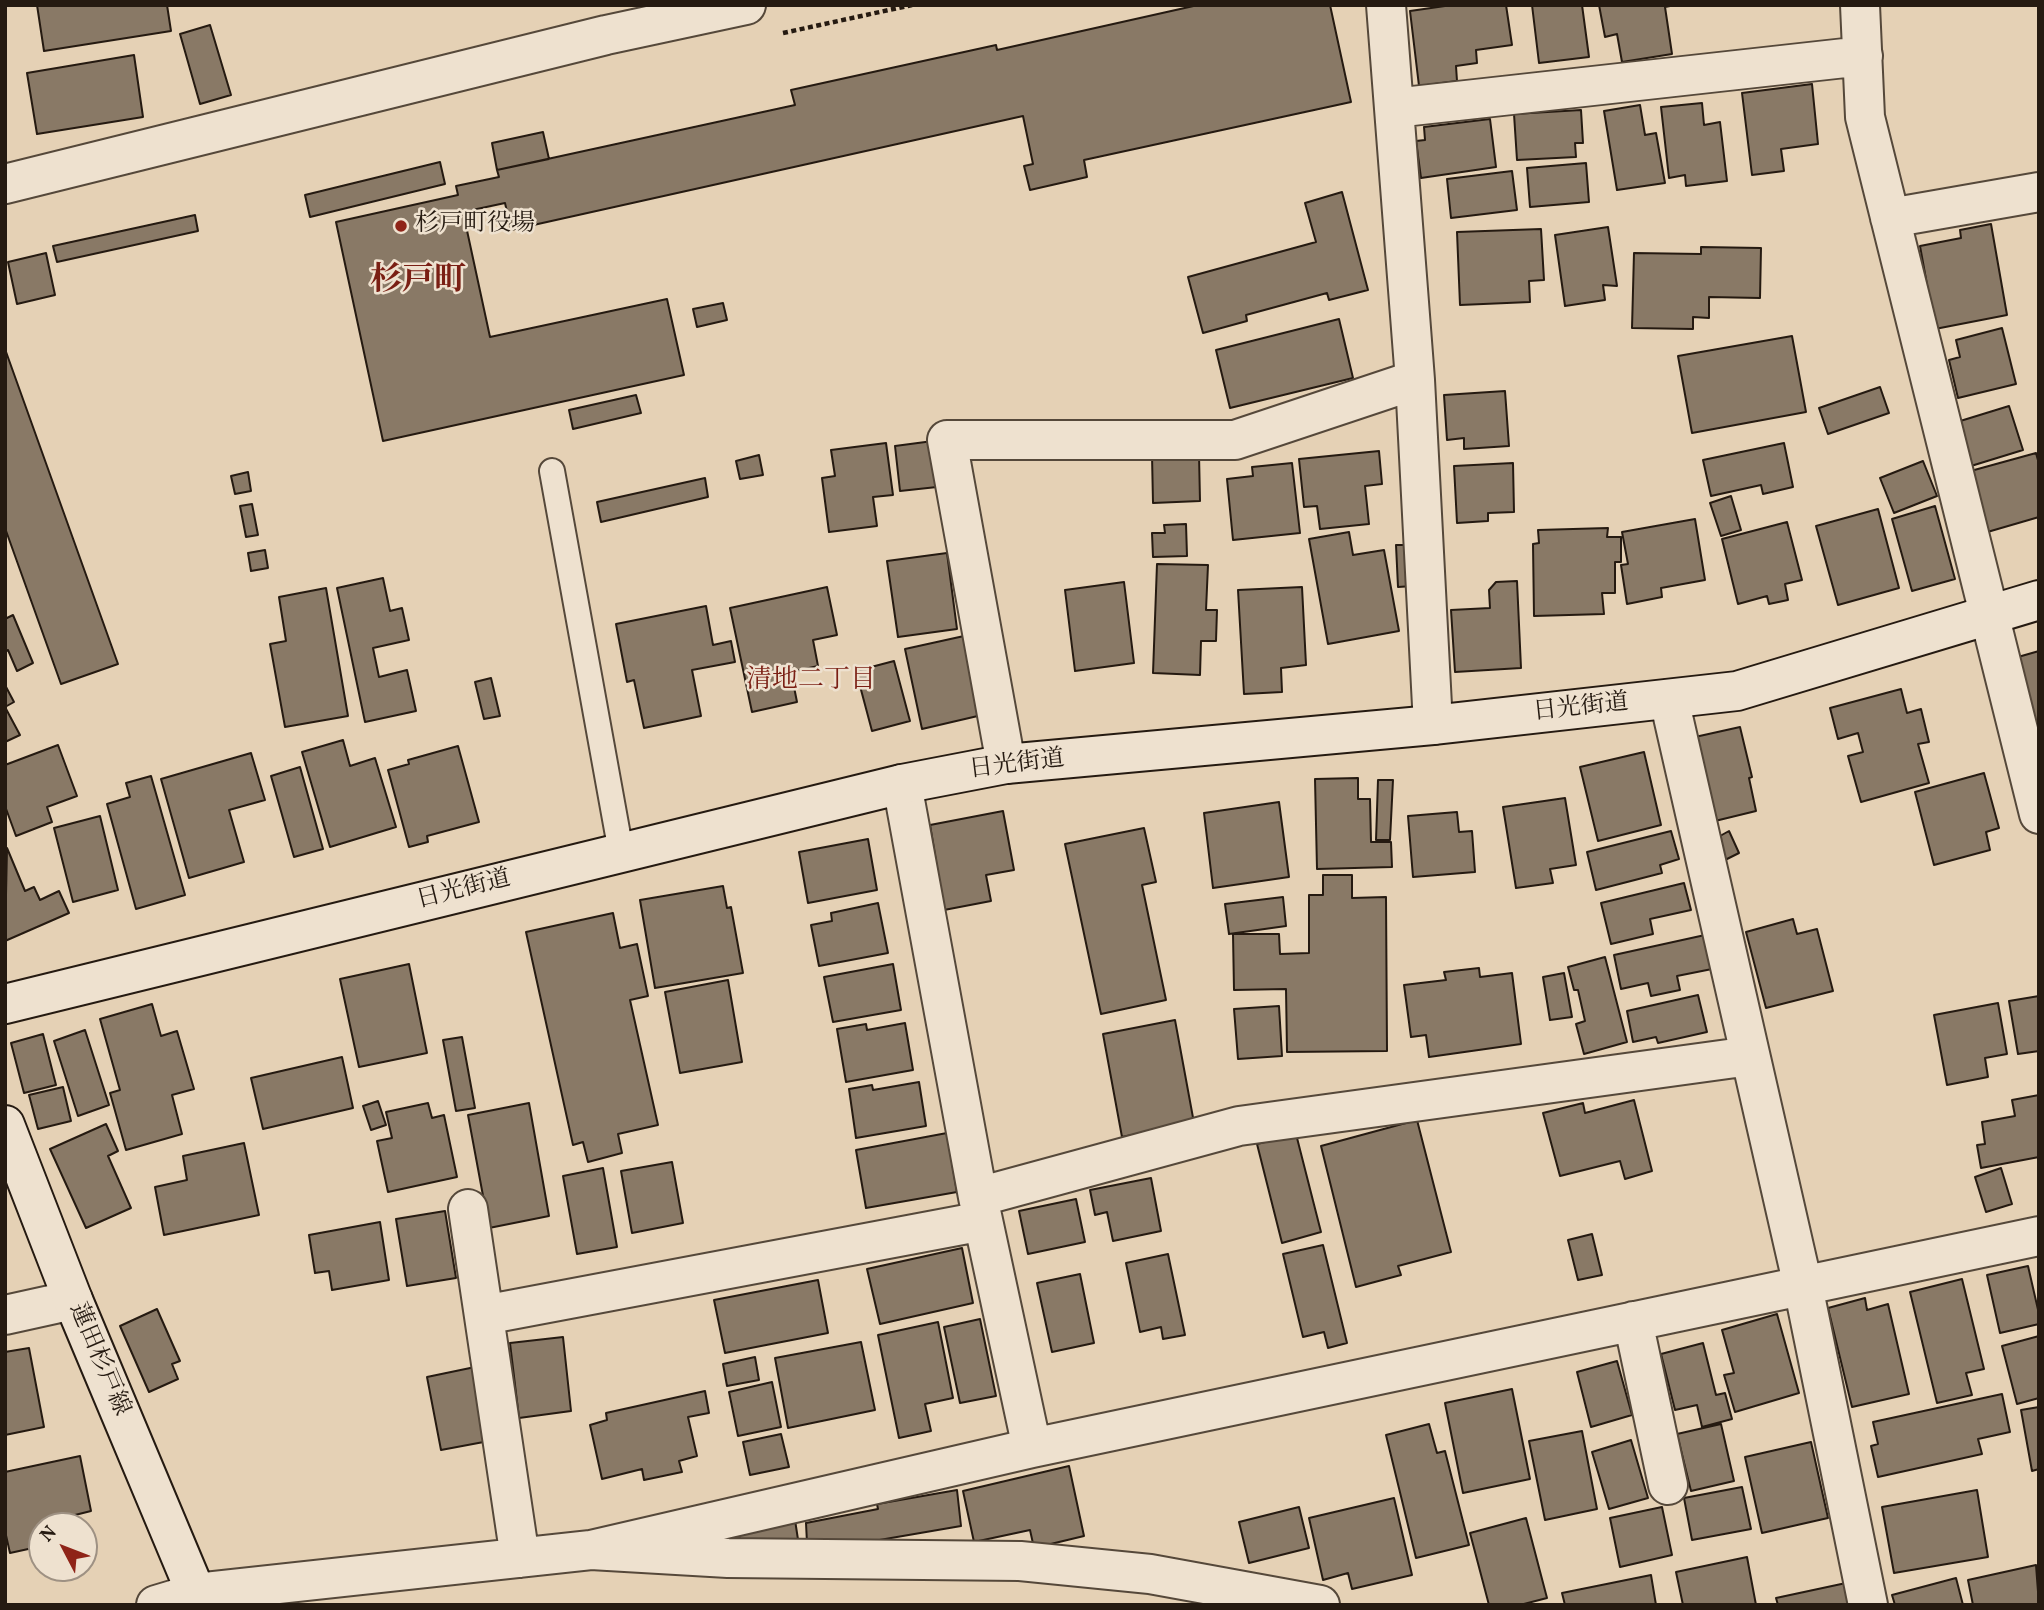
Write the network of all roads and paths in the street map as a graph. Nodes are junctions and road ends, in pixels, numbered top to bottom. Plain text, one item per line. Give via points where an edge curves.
1 (746, 5) edge
2 (1387, 5) edge
3 (1860, 5) edge
4 (602, 20) edge
5 (1863, 56) junction
6 (1394, 108) junction
7 (5, 184) edge
8 (2039, 192) edge
9 (1890, 218) junction
10 (1415, 380) junction
11 (552, 471) dead end
12 (2039, 600) edge
13 (1987, 615) junction
14 (1669, 699) junction
15 (1433, 725) junction
16 (1006, 764) junction
17 (902, 784) junction
18 (2039, 814) edge
19 (621, 852) junction
20 (5, 1004) edge
21 (1750, 1056) junction
22 (5, 1125) edge
23 (468, 1209) dead end
24 (981, 1209) junction
25 (2039, 1236) edge
26 (1803, 1286) junction
27 (73, 1300) junction
28 (5, 1315) edge
29 (484, 1315) junction
30 (1633, 1321) junction
31 (1032, 1448) junction
32 (1668, 1485) dead end
33 (591, 1550) junction
34 (520, 1558) junction
35 (198, 1599) edge
36 (156, 1605) edge
37 (1320, 1605) edge
38 (1867, 1605) edge

1 - 4 street
2 - 6 street
3 - 5 street
4 - 7 street
5 - 6 street
5 - 9 street via 1866,117
6 - 10 street
8 - 9 street
9 - 13 street
10 - 15 street
10 - 16 street via 1235,440 947,440
11 - 19 lane
12 - 13 street, 日光街道
13 - 14 street, 日光街道 via 1737,691
13 - 18 street
14 - 15 street, 日光街道
14 - 21 street
15 - 16 street, 日光街道
16 - 17 street, 日光街道
17 - 19 street, 日光街道
17 - 24 street
19 - 20 street, 日光街道
21 - 24 street via 1239,1126
21 - 26 street
22 - 27 street, 蓮田杉戸線
23 - 29 street
24 - 29 street
24 - 31 street
25 - 26 street
26 - 30 street
26 - 38 street
27 - 28 street
27 - 35 street, 蓮田杉戸線
29 - 34 street
30 - 31 street
30 - 32 street
31 - 33 street
33 - 34 street
33 - 37 street via 728,1558 1020,1561 1150,1574
34 - 35 street
35 - 36 street

